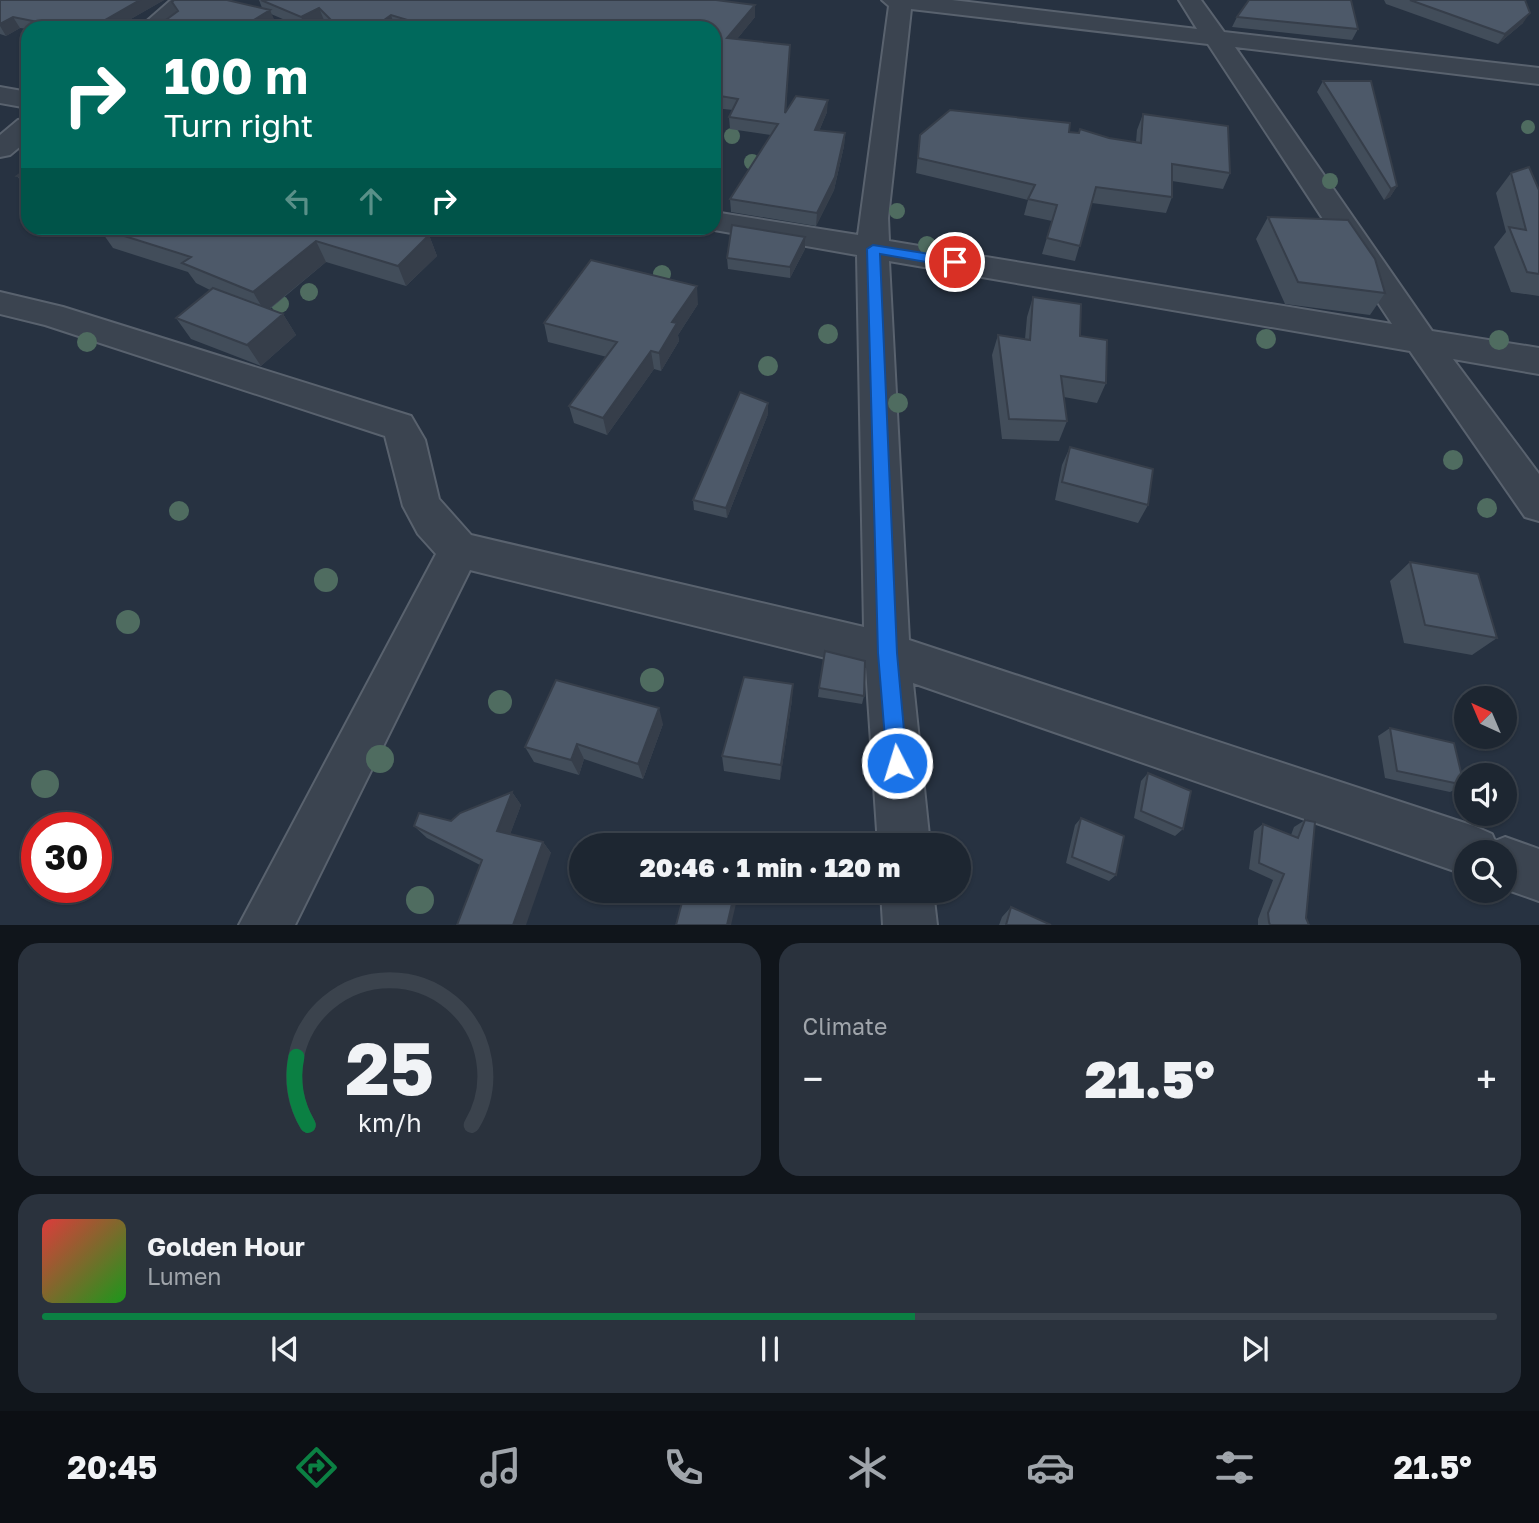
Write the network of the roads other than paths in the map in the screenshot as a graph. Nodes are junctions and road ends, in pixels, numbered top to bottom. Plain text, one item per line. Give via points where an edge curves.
1 (185, 0) edge
2 (898, 0) edge
3 (1190, 0) edge
4 (159, 21) edge
5 (1215, 37) junction
6 (1539, 76) edge
7 (0, 95) edge
8 (21, 99) edge
9 (21, 132) edge
10 (0, 149) edge
11 (721, 222) edge
12 (873, 249) junction
13 (0, 303) edge
14 (1420, 339) junction
15 (1539, 360) edge
16 (1539, 505) edge
17 (459, 550) junction
18 (887, 653) junction
19 (903, 833) edge
20 (1454, 845) edge
21 (1517, 867) edge
22 (1539, 874) edge
23 (909, 903) edge
24 (266, 925) edge
25 (910, 925) edge

1 - 4 street
2 - 5 street
2 - 12 street
3 - 5 street
5 - 6 street
5 - 14 street
7 - 8 street
9 - 10 street
11 - 12 street
12 - 14 street
12 - 18 street
13 - 17 street via 51,315 398,426 407,438 416,490 433,525
14 - 15 street
14 - 16 street
17 - 18 street
17 - 24 street
18 - 19 street
18 - 20 street
21 - 22 street
23 - 25 street

